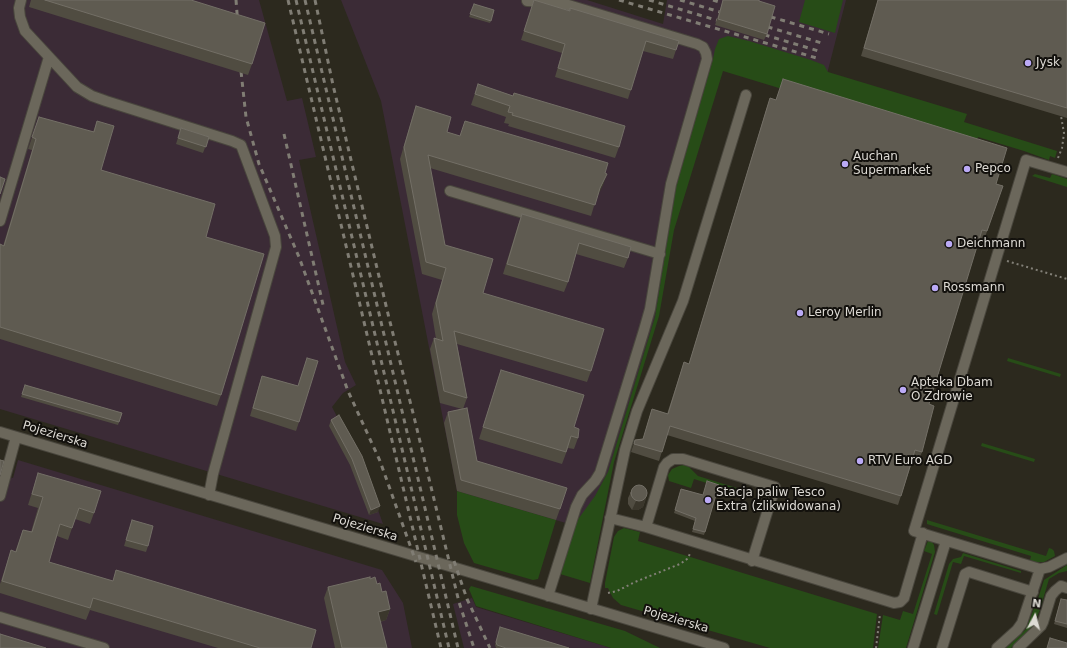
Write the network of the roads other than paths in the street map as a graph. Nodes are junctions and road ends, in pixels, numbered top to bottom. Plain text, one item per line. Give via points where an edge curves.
1 (21, 0) edge
2 (527, 1) dead end
3 (49, 57) junction
4 (746, 95) dead end
5 (1067, 172) edge
6 (450, 191) dead end
7 (0, 221) edge
8 (660, 254) junction
9 (0, 432) edge
10 (16, 437) junction
11 (209, 495) junction
12 (0, 496) edge
13 (610, 518) junction
14 (646, 527) junction
15 (919, 532) junction
16 (946, 541) junction
17 (1067, 558) edge
18 (752, 561) junction
19 (1040, 569) junction
20 (1067, 588) edge
21 (1033, 592) junction
22 (548, 596) junction
23 (592, 609) junction
24 (0, 617) edge
25 (104, 648) edge
26 (724, 648) edge
27 (913, 648) edge
28 (942, 648) edge
29 (997, 648) edge
30 (1018, 648) edge

1 - 3 street via 19,8 22,25
2 - 8 street via 565,4 703,47 706,53 706,66 672,184
3 - 7 street
3 - 11 street via 77,87 92,96 241,145 275,236 276,247
4 - 13 street via 683,301 637,411 620,467
5 - 15 street via 1026,160
6 - 8 street
8 - 22 street via 650,309 600,473 582,495 576,507
9 - 10 street, Pojezierska
10 - 11 street, Pojezierska
10 - 12 street
11 - 22 street, Pojezierska
13 - 14 street
13 - 23 street
14 - 18 street
14 - 18 street via 664,468 673,459 683,459 775,487
15 - 16 street
15 - 18 street via 904,598 897,603
16 - 19 street
16 - 27 street
17 - 19 street
19 - 21 street
20 - 30 street via 1061,586 1055,591 1043,622
21 - 28 street via 969,572 965,574
21 - 29 street via 1022,623
22 - 23 street, Pojezierska
23 - 26 street, Pojezierska
24 - 25 street

